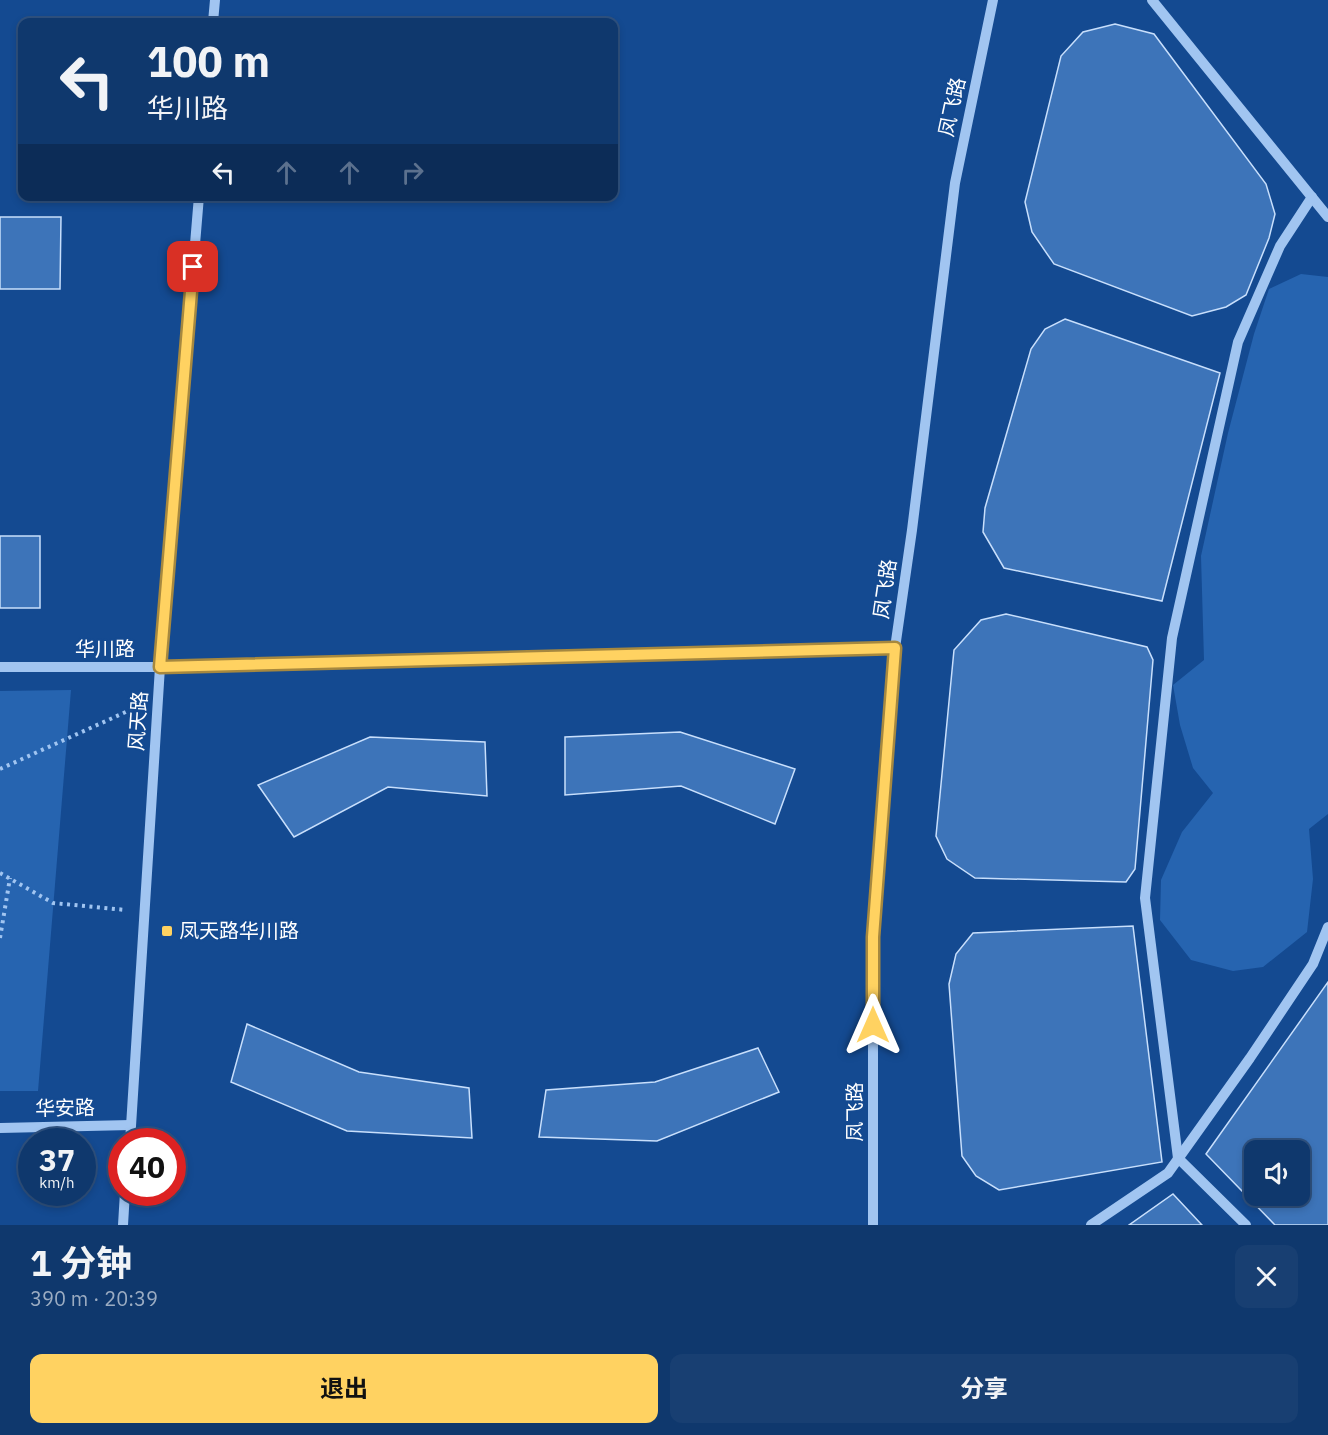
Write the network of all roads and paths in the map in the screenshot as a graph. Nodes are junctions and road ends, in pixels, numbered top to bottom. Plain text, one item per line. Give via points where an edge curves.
1 (215, 0) edge
2 (993, 0) edge
3 (1152, 0) edge
4 (213, 18) edge
5 (1312, 197) junction
6 (199, 201) edge
7 (1328, 217) edge
8 (895, 648) junction
9 (0, 667) edge
10 (160, 667) junction
11 (158, 698) junction
12 (0, 769) edge
13 (0, 873) edge
14 (10, 878) junction
15 (145, 912) junction
16 (1328, 927) edge
17 (0, 938) edge
18 (131, 1125) junction
19 (0, 1128) edge
20 (131, 1128) edge
21 (1178, 1158) junction
22 (124, 1206) edge
23 (123, 1225) edge
24 (873, 1225) edge
25 (1091, 1225) edge
26 (1246, 1225) edge

1 - 4 street
2 - 8 street, 凤飞路 via 955,183
3 - 5 street
5 - 7 street
5 - 21 street via 1280,246 1238,342 1172,638 1145,898
6 - 10 street, 风天路
8 - 10 street, 华川路
8 - 24 street, 凤飞路 via 873,937
9 - 10 street, 华川路
10 - 11 street, 风天路
11 - 12 path
11 - 15 street, 风天路
13 - 14 path
14 - 15 path via 53,903
14 - 17 path
15 - 18 street, 风天路
16 - 21 street via 1313,964
18 - 19 street, 华安路
18 - 20 street, 风天路
21 - 25 street via 1168,1173
21 - 26 street
22 - 23 street

